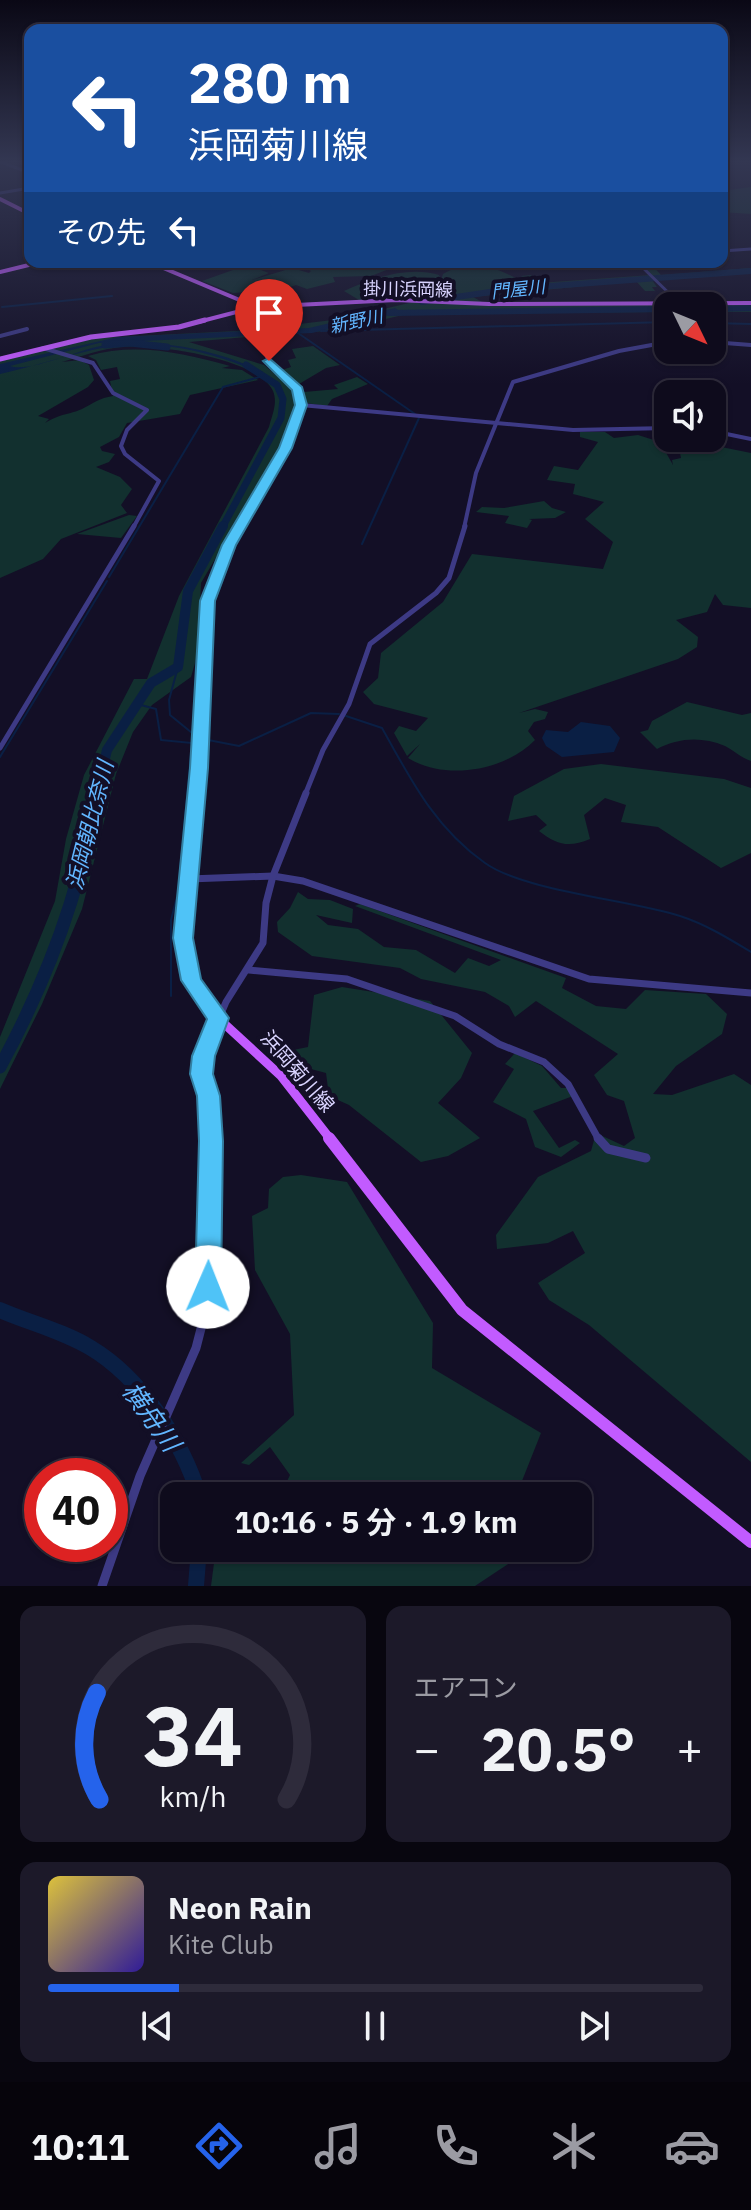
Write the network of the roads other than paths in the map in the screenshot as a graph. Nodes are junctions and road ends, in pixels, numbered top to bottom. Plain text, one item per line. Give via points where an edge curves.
1 (751, 249) edge
2 (728, 251) edge
3 (24, 266) edge
4 (163, 268) edge
5 (643, 268) edge
6 (0, 272) edge
7 (667, 292) edge
8 (726, 303) edge
9 (751, 303) edge
10 (654, 304) edge
11 (256, 307) junction
12 (27, 329) dead end
13 (0, 336) edge
14 (726, 343) edge
15 (654, 345) edge
16 (751, 345) edge
17 (45, 348) junction
18 (0, 359) edge
19 (301, 405) junction
20 (494, 423) junction
21 (654, 428) edge
22 (726, 434) edge
23 (751, 439) edge
24 (0, 748) edge
25 (273, 876) junction
26 (189, 879) junction
27 (249, 970) junction
28 (751, 993) edge
29 (218, 1018) junction
30 (646, 1158) dead end
31 (751, 1542) edge
32 (102, 1586) edge

1 - 2 street
3 - 6 main road
4 - 11 main road, 掛川浜岡線
5 - 7 street
8 - 9 main road, 掛川浜岡線
10 - 11 main road, 掛川浜岡線
11 - 17 main road, 掛川浜岡線 via 179,327
11 - 19 main road via 269,361 298,389
12 - 13 street
14 - 16 street
15 - 20 street via 524,377 510,385
17 - 18 main road, 掛川浜岡線
17 - 24 street via 93,363 113,393 147,410 127,430 121,446 156,478 157,489
19 - 20 street
19 - 26 main road, 浜岡菊川線 via 285,448 223,557 208,601
20 - 21 street via 573,430
20 - 25 street via 449,578 364,652 349,704 323,750
22 - 23 street
25 - 26 street
25 - 27 street via 263,943
25 - 28 street via 320,885 589,979
26 - 29 main road, 浜岡菊川線 via 183,938 187,970
27 - 29 street
27 - 30 street via 347,979 455,1016 499,1044 544,1062 568,1084 608,1149
29 - 31 main road, 浜岡菊川線 via 281,1076 475,1323
29 - 32 street via 201,1074 211,1141 204,1317

